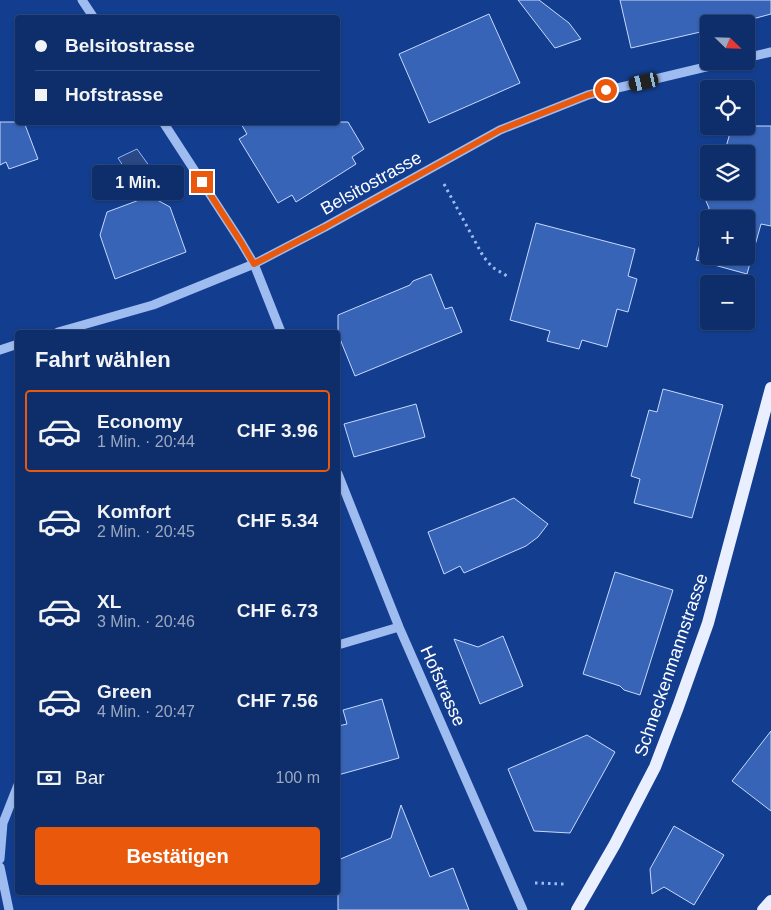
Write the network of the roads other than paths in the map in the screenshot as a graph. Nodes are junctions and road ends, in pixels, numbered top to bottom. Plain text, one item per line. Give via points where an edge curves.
1 (82, 0) edge
2 (92, 15) edge
3 (771, 52) edge
4 (755, 56) edge
5 (700, 68) edge
6 (165, 125) edge
7 (254, 264) junction
8 (65, 330) edge
9 (280, 330) edge
10 (15, 345) edge
11 (0, 350) edge
12 (771, 388) edge
13 (340, 479) edge
14 (399, 627) junction
15 (340, 644) edge
16 (15, 793) edge
17 (0, 859) edge
18 (0, 867) edge
19 (771, 901) edge
20 (9, 910) edge
21 (522, 910) edge
22 (577, 910) edge
23 (763, 910) edge

1 - 2 street
3 - 4 street
5 - 7 street, Belsitostrasse via 588,95 500,130
6 - 7 street
7 - 8 street, Belsitostrasse via 153,305
7 - 9 street
10 - 11 street
12 - 22 main road, Schneckenmannstrasse via 708,623 656,767
13 - 14 street, Hofstrasse
14 - 15 street
14 - 21 street, Hofstrasse
16 - 17 street via 4,823
18 - 20 street
19 - 23 main road

